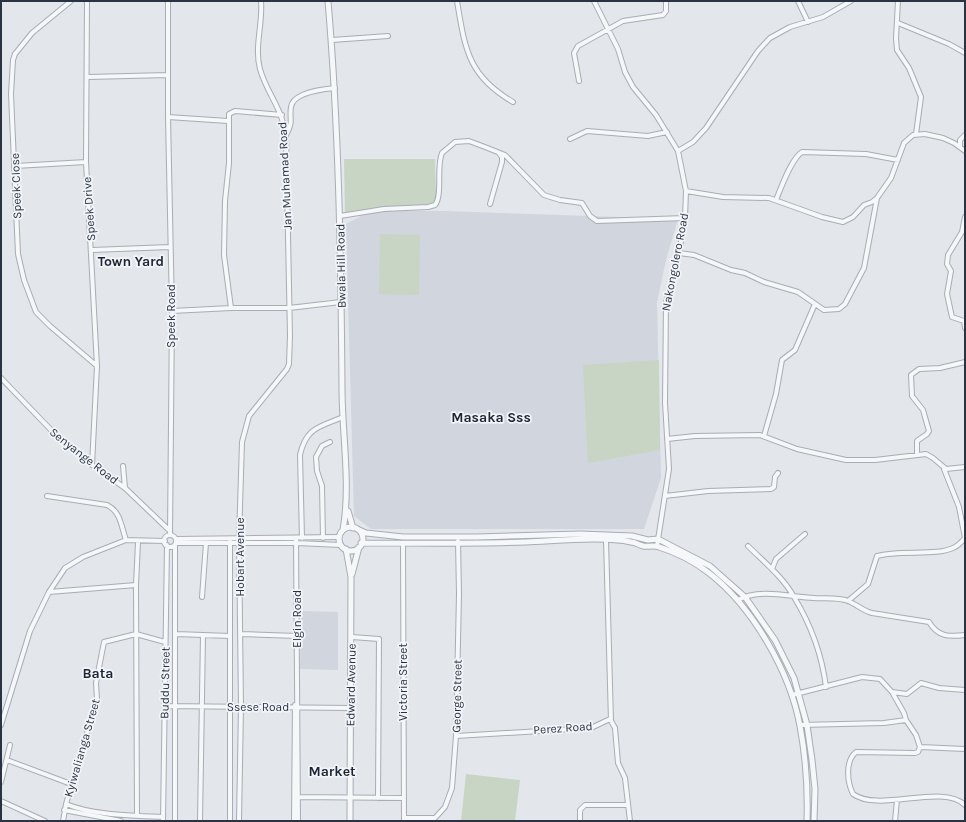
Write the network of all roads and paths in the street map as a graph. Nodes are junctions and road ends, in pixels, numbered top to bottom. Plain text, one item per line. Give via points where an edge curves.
1 (71, 1) edge
2 (87, 1) edge
3 (168, 1) edge
4 (261, 1) edge
5 (328, 1) edge
6 (458, 1) edge
7 (594, 1) edge
8 (666, 1) edge
9 (798, 1) edge
10 (851, 1) edge
11 (898, 1) edge
12 (808, 22) junction
13 (898, 23) junction
14 (608, 30) junction
15 (388, 36) dead end
16 (332, 40) junction
17 (965, 53) edge
18 (168, 75) junction
19 (88, 77) junction
20 (579, 81) dead end
21 (335, 88) junction
22 (513, 102) dead end
23 (282, 115) junction
24 (168, 117) junction
25 (228, 121) junction
26 (667, 132) junction
27 (916, 134) junction
28 (965, 135) edge
29 (286, 136) junction
30 (570, 139) dead end
31 (960, 147) junction
32 (678, 151) junction
33 (965, 151) edge
34 (498, 152) junction
35 (898, 160) junction
36 (86, 162) junction
37 (15, 166) junction
38 (686, 191) junction
39 (877, 198) junction
40 (776, 200) junction
41 (490, 204) dead end
42 (340, 216) junction
43 (965, 217) edge
44 (685, 218) junction
45 (170, 247) junction
46 (92, 250) junction
47 (679, 253) junction
48 (341, 302) junction
49 (815, 304) junction
50 (231, 308) junction
51 (289, 308) junction
52 (172, 311) junction
53 (965, 328) edge
54 (965, 362) edge
55 (97, 366) junction
56 (1, 378) edge
57 (343, 416) junction
58 (764, 436) junction
59 (667, 439) junction
60 (330, 442) dead end
61 (917, 454) junction
62 (92, 465) junction
63 (123, 466) dead end
64 (965, 467) edge
65 (943, 468) junction
66 (778, 473) dead end
67 (125, 488) junction
68 (47, 496) dead end
69 (665, 496) junction
70 (347, 508) junction
71 (355, 528) junction
72 (343, 530) junction
73 (170, 533) junction
74 (805, 534) dead end
75 (339, 537) junction
76 (458, 537) junction
77 (302, 538) junction
78 (323, 538) junction
79 (965, 538) edge
80 (658, 539) junction
81 (126, 540) junction
82 (297, 540) junction
83 (606, 540) junction
84 (230, 541) junction
85 (239, 541) junction
86 (138, 542) junction
87 (176, 542) junction
88 (166, 543) junction
89 (206, 543) junction
90 (403, 543) junction
91 (458, 543) junction
92 (341, 545) junction
93 (360, 545) junction
94 (657, 546) junction
95 (748, 546) dead end
96 (346, 549) junction
97 (772, 569) junction
98 (351, 577) junction
99 (136, 585) junction
100 (49, 592) junction
101 (794, 596) junction
102 (202, 597) dead end
103 (745, 597) junction
104 (738, 600) junction
105 (848, 601) junction
106 (136, 634) junction
107 (176, 634) junction
108 (240, 634) junction
109 (203, 635) junction
110 (965, 635) edge
111 (230, 636) junction
112 (297, 636) junction
113 (352, 637) junction
114 (165, 642) junction
115 (826, 687) junction
116 (965, 690) edge
117 (892, 692) junction
118 (800, 694) junction
119 (792, 695) junction
120 (164, 706) junction
121 (176, 706) junction
122 (202, 707) junction
123 (230, 707) junction
124 (241, 707) junction
125 (297, 707) junction
126 (351, 708) junction
127 (906, 720) junction
128 (611, 721) junction
129 (1, 725) edge
130 (800, 725) junction
131 (807, 725) junction
132 (456, 736) junction
133 (10, 745) dead end
134 (920, 747) junction
135 (965, 749) edge
136 (7, 760) junction
137 (1, 782) edge
138 (71, 784) junction
139 (298, 797) junction
140 (350, 797) junction
141 (378, 798) junction
142 (403, 798) junction
143 (897, 800) junction
144 (1, 801) edge
145 (66, 804) junction
146 (628, 805) junction
147 (965, 805) edge
148 (64, 810) junction
149 (137, 816) junction
150 (164, 819) edge
151 (404, 820) edge
152 (44, 821) edge
153 (63, 821) edge
154 (121, 821) edge
155 (175, 821) edge
156 (200, 821) edge
157 (230, 821) edge
158 (239, 821) edge
159 (294, 821) edge
160 (298, 821) edge
161 (350, 821) edge
162 (580, 821) edge
163 (630, 821) edge
164 (807, 821) edge
165 (814, 821) edge
166 (895, 821) edge

1 - 37 street, Speek Close via 32,33 14,57 11,82
2 - 19 street, Speek Drive
3 - 18 street, Speek Road
4 - 23 street, Jan Muhamad Road via 258,59
5 - 16 street, Bwala Hill Road
6 - 22 street via 462,30 474,67 489,86
7 - 14 street, Nakongolero Road
8 - 14 street via 666,11 663,15 625,20
9 - 12 street
10 - 12 street via 823,17
11 - 13 street
12 - 32 street via 782,30 764,43 706,128 693,142
13 - 17 street
13 - 27 street via 897,50 909,68 921,96
14 - 20 street via 576,48 574,53
14 - 26 street, Nakongolero Road via 633,87
15 - 16 street
16 - 21 street, Bwala Hill Road
18 - 19 street
18 - 24 street, Speek Road
19 - 36 street, Speek Drive
21 - 29 street via 318,90 296,99 292,105 291,122
21 - 42 street, Bwala Hill Road
23 - 25 street via 234,111 229,113
23 - 29 street, Jan Muhamad Road
24 - 25 street
24 - 45 street, Speek Road
25 - 50 street via 229,163 224,255
26 - 30 street via 648,136 588,131
26 - 32 street, Nakongolero Road
27 - 31 street via 943,138
27 - 35 street via 904,143
28 - 31 street via 960,140
29 - 51 street, Jan Muhamad Road
31 - 33 street
32 - 38 street, Nakongolero Road
34 - 41 street via 502,162
34 - 42 street via 469,141 455,142 440,156 437,200 432,206 384,208
34 - 44 street via 505,155 544,195 582,203 596,221
35 - 39 street via 891,178
35 - 40 street via 866,154 802,152 797,156
36 - 37 street
36 - 46 street, Speek Drive
37 - 55 street, Speek Close via 18,254 34,309
38 - 40 street via 723,197
38 - 44 street, Nakongolero Road
39 - 40 street via 864,205 851,219 841,222
39 - 49 street via 864,268 845,304 839,309 828,310
42 - 48 street, Bwala Hill Road
43 - 53 street via 962,232 948,255 947,264 951,271 947,294 952,317 964,321
44 - 47 street, Nakongolero Road
45 - 46 street
45 - 52 street, Speek Road
46 - 55 street, Speek Drive
47 - 49 street via 707,258 764,282 798,292
47 - 59 street, Nakongolero Road via 668,293 665,319
48 - 51 street
48 - 57 street, Bwala Hill Road
49 - 58 street via 795,350 782,360
50 - 51 street
50 - 52 street
51 - 85 street, Hobart Avenue via 289,364 249,416 242,442
52 - 73 street, Speek Road
54 - 61 street via 940,368 919,369 911,375 912,396 923,410 929,431 916,441
55 - 62 street, Speek Drive
56 - 62 street, Senyange Road via 53,432
57 - 70 street, Bwala Hill Road
57 - 77 street via 319,426 308,434 303,445 300,455
58 - 59 street via 717,435
58 - 61 street via 797,449 839,460 875,460
59 - 69 street, Nakongolero Road via 669,469
60 - 78 street via 322,446 316,457 322,486
61 - 65 street via 932,456
62 - 67 street, Senyange Road
63 - 67 street
64 - 65 street via 949,470
65 - 79 street via 959,507
66 - 69 street via 771,489 708,491
67 - 73 street, Senyange Road
68 - 81 street via 114,508
69 - 80 street, Nakongolero Road
70 - 71 street
70 - 72 street, Bwala Hill Road
71 - 72 street
71 - 76 street via 366,533 404,537
71 - 93 street via 362,536
72 - 75 street
73 - 87 street, Senyange Road
73 - 88 street via 166,537
74 - 97 street via 776,559
75 - 78 street
75 - 92 street
76 - 80 street via 580,534
76 - 91 street, George Street
77 - 78 street
77 - 82 street
79 - 105 street via 956,546 944,550 907,551 877,556 868,584
80 - 94 street, Nakongolero Road
80 - 103 street via 710,566
81 - 86 street
81 - 100 street via 83,557 65,568
82 - 85 street
82 - 92 street
82 - 112 street, Elgin Road
83 - 91 street
83 - 94 street
83 - 128 street
84 - 85 street
84 - 87 street
84 - 89 street
84 - 111 street, Hobart Avenue
85 - 108 street, Hobart Avenue
86 - 88 street
86 - 99 street
87 - 88 street via 171,547
87 - 89 street
87 - 107 street
88 - 114 street, Buddu Street
89 - 102 street
90 - 91 street
90 - 93 street
90 - 142 street, Victoria Street
91 - 132 street, George Street
92 - 96 street
93 - 96 street via 352,550
93 - 98 street
94 - 104 street via 710,573
95 - 97 street
96 - 98 street, Edward Avenue
97 - 101 street
98 - 113 street, Edward Avenue
99 - 100 street
99 - 106 street
100 - 129 street via 30,631
101 - 103 street via 776,594
101 - 105 street
101 - 115 street via 816,641
103 - 104 street
103 - 118 street via 775,640
104 - 119 street via 777,661
105 - 110 street via 872,613 929,622 933,629 946,636
106 - 114 street, Kyiwalianga Street
106 - 138 street, Kyiwalianga Street via 104,642 96,683 97,699
106 - 149 street
107 - 109 street
107 - 121 street
108 - 112 street
108 - 124 street, Hobart Avenue
109 - 111 street
109 - 122 street
111 - 123 street, Hobart Avenue
112 - 125 street, Elgin Road
113 - 126 street, Edward Avenue
113 - 141 street via 378,639
114 - 120 street, Buddu Street
115 - 117 street via 867,677 880,679
115 - 118 street
116 - 117 street via 939,688 924,683 907,694
117 - 127 street
118 - 119 street
118 - 131 street
119 - 130 street
120 - 121 street, Ssese Road
120 - 150 street, Buddu Street
121 - 122 street, Ssese Road
121 - 155 street
122 - 123 street, Ssese Road
122 - 156 street
123 - 124 street, Ssese Road
123 - 157 street, Hobart Avenue
124 - 125 street, Ssese Road
124 - 158 street, Hobart Avenue
125 - 126 street, Ssese Road
125 - 139 street, Elgin Road
125 - 159 street, Elgin Road
126 - 140 street, Edward Avenue
127 - 131 street
127 - 134 street via 916,734
128 - 132 street, Perez Road via 607,720 591,728
128 - 146 street via 616,728 618,763 625,778
130 - 131 street
130 - 164 street via 808,786
131 - 165 street via 816,789
132 - 151 street, George Street via 452,788 445,807 435,818
133 - 136 street
134 - 135 street
134 - 143 street via 915,753 860,750 851,757 848,773 853,794 866,799
136 - 137 street
136 - 138 street
138 - 145 street, Kyiwalianga Street
139 - 140 street
139 - 160 street, Elgin Road
140 - 141 street
140 - 161 street, Edward Avenue
141 - 142 street
142 - 151 street, Victoria Street
143 - 147 street via 946,797
143 - 166 street
144 - 152 street
145 - 148 street, Kyiwalianga Street
145 - 149 street
146 - 162 street via 585,805 580,810
146 - 163 street
148 - 153 street, Kyiwalianga Street
148 - 154 street
149 - 150 street

